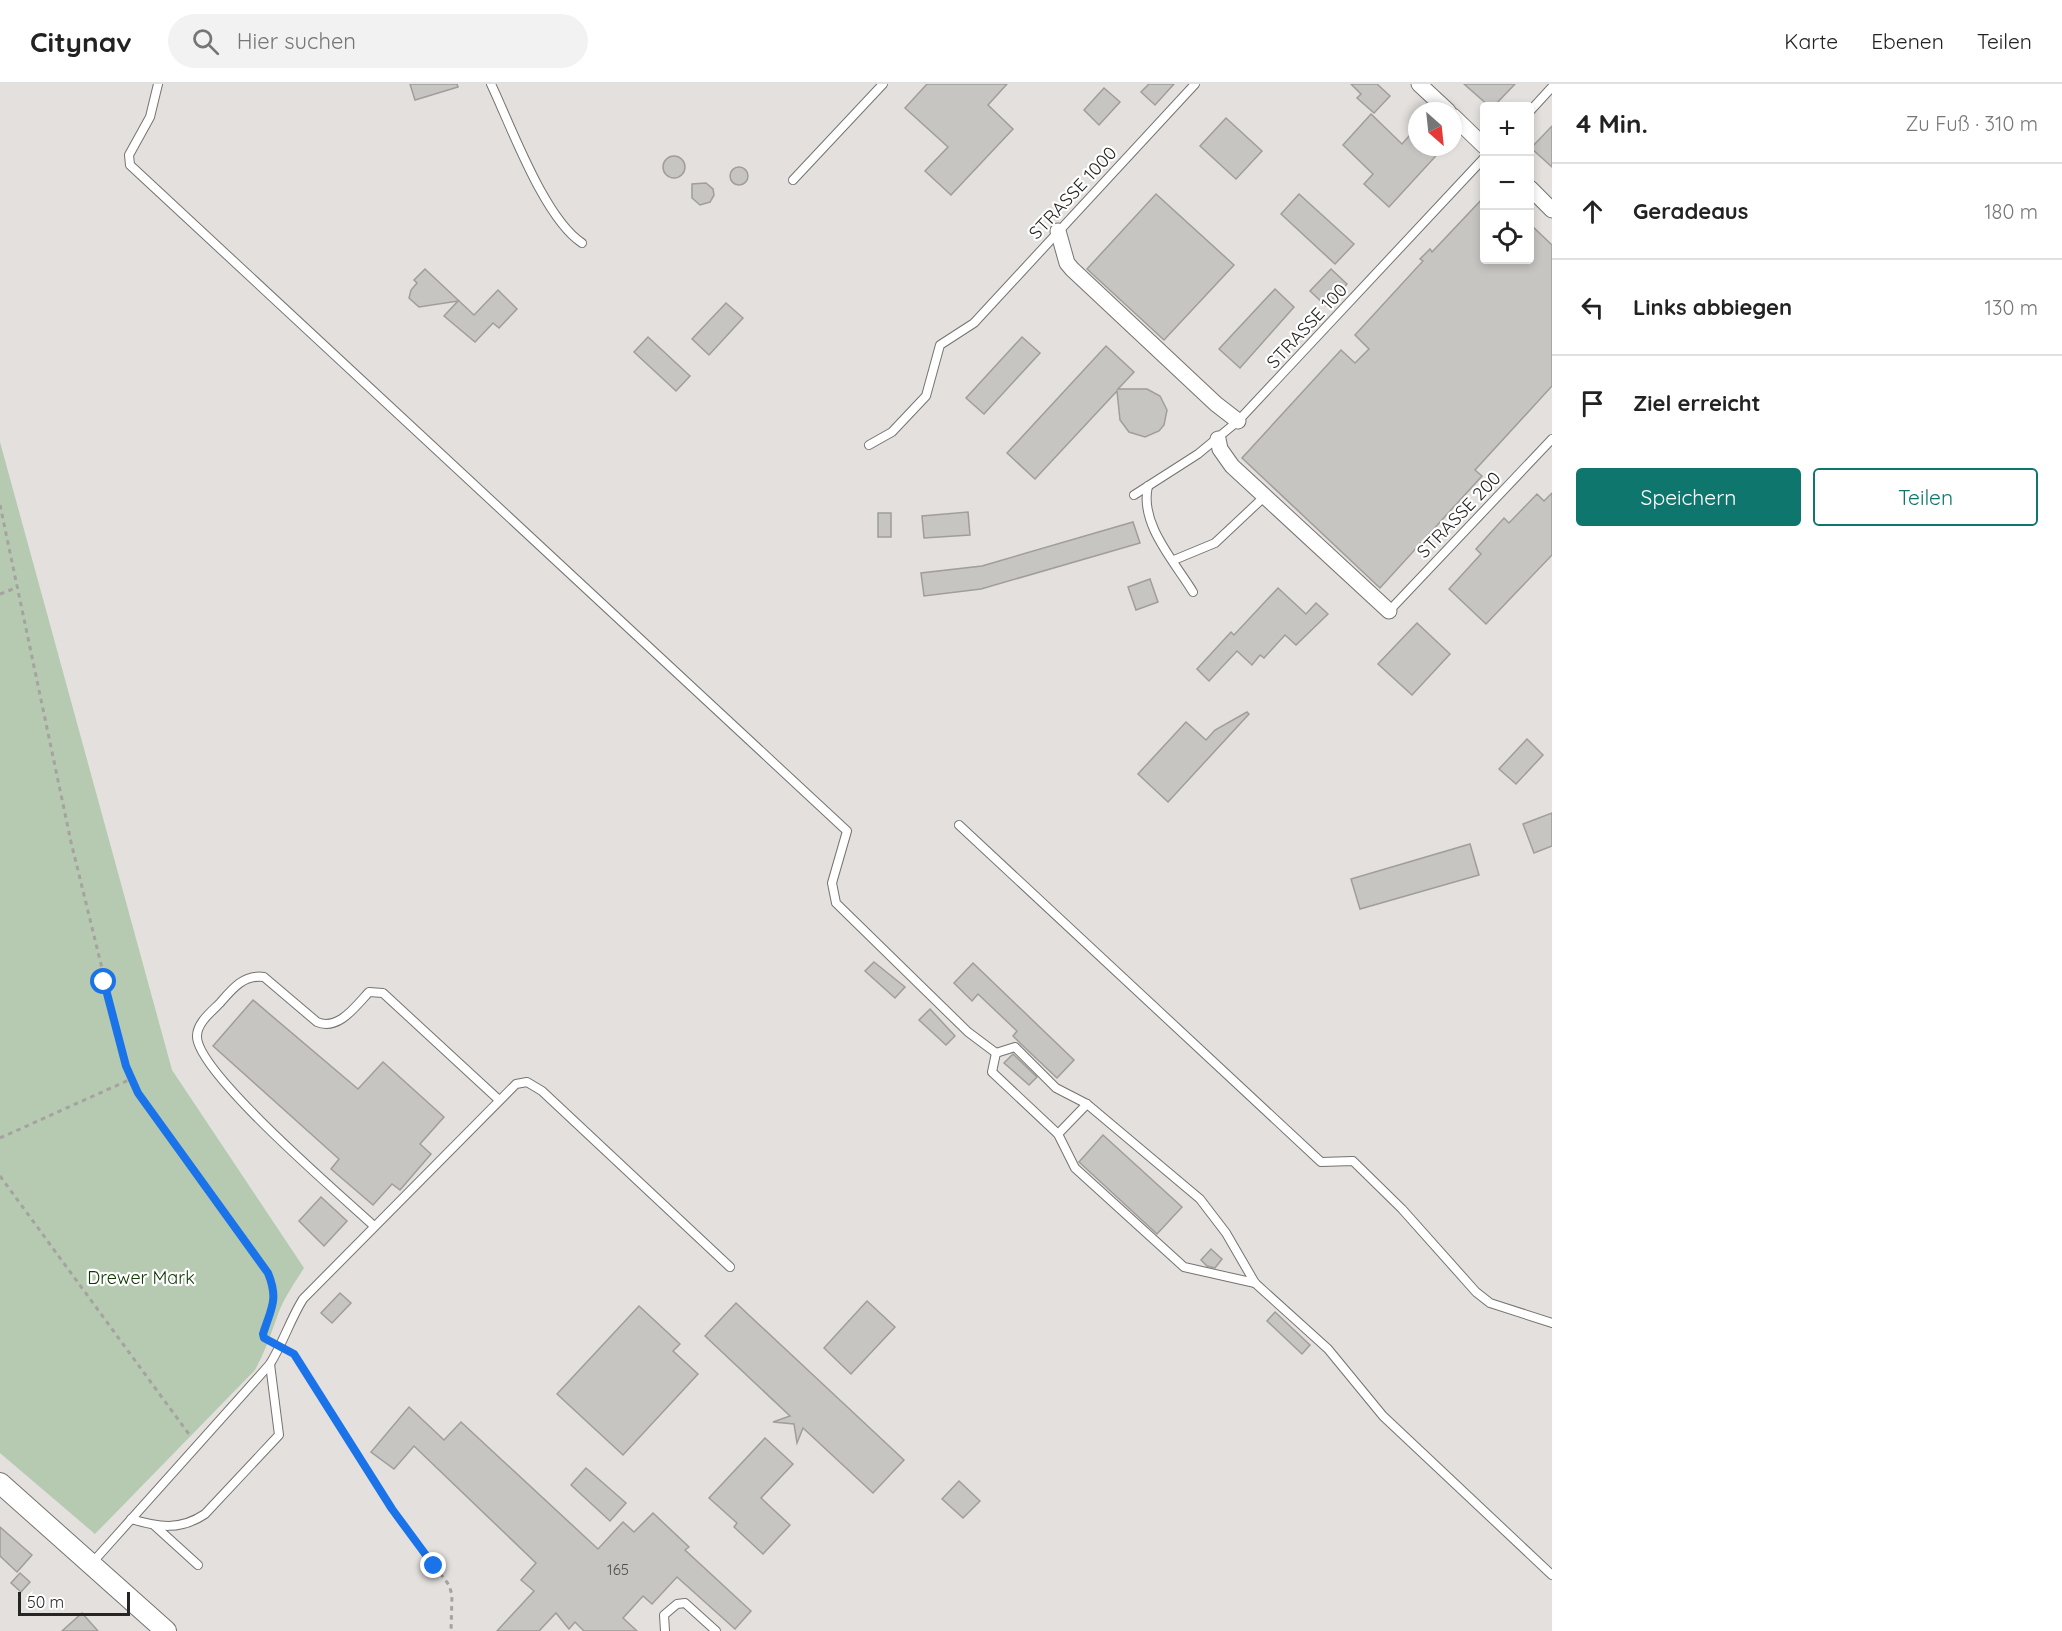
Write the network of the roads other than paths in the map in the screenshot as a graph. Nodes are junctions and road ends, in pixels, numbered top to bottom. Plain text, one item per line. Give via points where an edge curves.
1 (158, 84) edge
2 (491, 84) edge
3 (883, 84) edge
4 (1195, 84) edge
5 (1419, 84) edge
6 (1552, 87) edge
7 (1438, 102) edge
8 (1534, 107) edge
9 (1462, 124) edge
10 (1480, 141) edge
11 (1480, 163) edge
12 (793, 180) dead end
13 (1534, 193) edge
14 (1552, 210) edge
15 (1058, 231) junction
16 (582, 243) dead end
17 (1238, 421) junction
18 (1218, 439) junction
19 (1552, 439) edge
20 (869, 445) dead end
21 (1148, 486) junction
22 (1134, 495) dead end
23 (1264, 497) junction
24 (1174, 560) junction
25 (1193, 592) dead end
26 (1389, 611) joint
27 (959, 825) dead end
28 (996, 1053) junction
29 (499, 1100) junction
30 (1087, 1104) junction
31 (1058, 1134) junction
32 (374, 1226) junction
33 (730, 1268) dead end
34 (1255, 1283) junction
35 (1552, 1323) edge
36 (270, 1364) junction
37 (0, 1483) edge
38 (131, 1519) junction
39 (155, 1526) junction
40 (92, 1563) junction
41 (198, 1565) dead end
42 (1552, 1575) edge
43 (166, 1631) edge
44 (665, 1631) edge
45 (716, 1631) edge

1 - 28 lane via 150,117 129,155 130,165 847,831 832,883 836,903 968,1032
2 - 16 lane via 542,193 557,217
3 - 12 lane
4 - 15 lane, STRASSE 1000
5 - 7 street
6 - 8 lane
9 - 10 street
11 - 17 lane, STRASSE 100
13 - 14 street
15 - 17 street via 1072,269
15 - 20 lane, STRASSE 1000 via 974,323 940,345 926,396 892,432
17 - 18 lane, STRASSE 100
18 - 21 lane, STRASSE 100
18 - 23 street via 1232,466
19 - 26 lane, STRASSE 200
21 - 22 lane, STRASSE 100
21 - 24 lane via 1148,512
23 - 24 lane via 1215,543
23 - 26 street
24 - 25 lane
27 - 35 lane via 1321,1162 1353,1161 1483,1298
28 - 30 lane via 1016,1047 1056,1088
28 - 31 lane via 992,1072
29 - 32 lane
29 - 32 lane via 383,993 369,992 334,1025 326,1026 264,976 245,978 225,998 202,1023 197,1035 201,1051 260,1119
29 - 33 lane via 516,1084 533,1084
30 - 31 lane
30 - 34 lane via 1200,1199 1226,1233
31 - 34 lane via 1075,1168 1184,1267
32 - 36 lane via 303,1299
34 - 42 lane via 1328,1349 1383,1416
36 - 38 lane
36 - 39 lane via 279,1435 205,1514 190,1524
37 - 40 main road
38 - 39 lane
38 - 40 lane
39 - 41 lane
40 - 43 main road
44 - 45 lane via 664,1615 677,1604 685,1603

